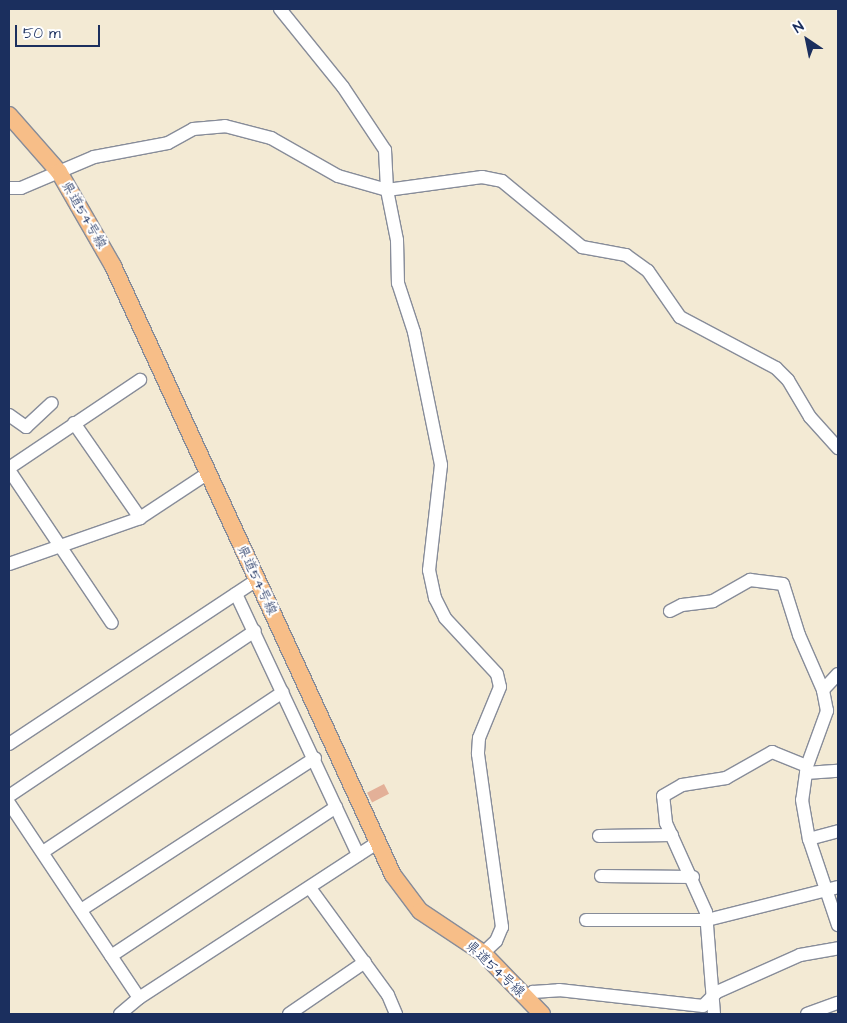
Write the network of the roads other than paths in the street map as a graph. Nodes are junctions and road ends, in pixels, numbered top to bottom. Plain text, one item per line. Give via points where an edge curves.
1 (280, 9) edge
2 (9, 115) edge
3 (58, 172) junction
4 (9, 188) edge
5 (387, 190) junction
6 (140, 380) dead end
7 (52, 403) dead end
8 (9, 415) edge
9 (74, 423) junction
10 (838, 448) edge
11 (9, 469) edge
12 (208, 473) junction
13 (140, 518) junction
14 (61, 546) junction
15 (9, 564) edge
16 (257, 580) junction
17 (236, 594) junction
18 (670, 611) dead end
19 (112, 623) dead end
20 (255, 631) junction
21 (838, 674) edge
22 (823, 690) junction
23 (283, 692) junction
24 (833, 712) edge
25 (9, 744) edge
26 (315, 758) junction
27 (807, 770) junction
28 (838, 771) edge
29 (9, 796) edge
30 (9, 803) edge
31 (336, 807) junction
32 (838, 831) edge
33 (672, 835) junction
34 (599, 836) dead end
35 (809, 839) junction
36 (378, 842) junction
37 (43, 852) junction
38 (358, 855) junction
39 (601, 876) dead end
40 (693, 877) junction
41 (310, 888) junction
42 (832, 889) edge
43 (81, 910) junction
44 (586, 920) dead end
45 (707, 920) junction
46 (838, 925) edge
47 (838, 948) edge
48 (483, 954) junction
49 (111, 956) junction
50 (365, 962) junction
51 (526, 997) junction
52 (139, 998) junction
53 (711, 998) junction
54 (838, 1003) edge
55 (120, 1014) edge
56 (289, 1014) edge
57 (396, 1014) edge
58 (542, 1014) edge
59 (714, 1014) edge
60 (807, 1014) edge

1 - 5 street via 343,87 385,150
2 - 3 main road, 県道54号線
3 - 4 street via 21,188
3 - 5 street via 94,157 168,142 193,129 225,126 271,138 338,176
3 - 12 main road, 県道54号線 via 113,266
5 - 10 street via 482,176 502,181 582,247 626,255 648,271 680,317 776,368 788,380 810,417
5 - 48 street via 397,240 398,283 414,332 441,465 429,570 445,618 497,674 500,687 479,738 478,754 502,927 496,941
6 - 9 street
7 - 8 street via 26,428
9 - 11 street
9 - 13 street
11 - 14 street
12 - 13 street
12 - 16 main road, 県道54号線
13 - 14 street
14 - 15 street
14 - 19 street
16 - 17 street
16 - 36 main road, 県道54号線
17 - 20 street
17 - 25 street
18 - 22 street via 682,605 713,601 750,580 784,584 799,635
20 - 23 street
20 - 29 street
21 - 22 street
22 - 24 street
23 - 26 street
23 - 37 street
24 - 27 street
26 - 31 street
26 - 43 street
27 - 28 street
27 - 33 street via 772,752 726,778 682,785 663,796 666,823
27 - 35 street via 802,800
30 - 37 street
31 - 38 street
31 - 49 street
32 - 35 street
33 - 34 street
33 - 40 street
35 - 42 street
36 - 38 street
36 - 48 main road, 県道54号線 via 393,875 420,911
37 - 43 street
38 - 41 street
39 - 40 street
40 - 45 street
41 - 50 street
41 - 52 street
42 - 45 street
42 - 46 street
43 - 49 street
44 - 45 street
45 - 53 street
47 - 53 street via 800,955 717,992
48 - 51 main road, 県道54号線
49 - 52 street
50 - 56 street
50 - 57 street via 388,995
51 - 53 street via 533,992 560,990 692,1006 703,1006
51 - 58 main road, 県道54号線
52 - 55 street
53 - 59 street
54 - 60 street

